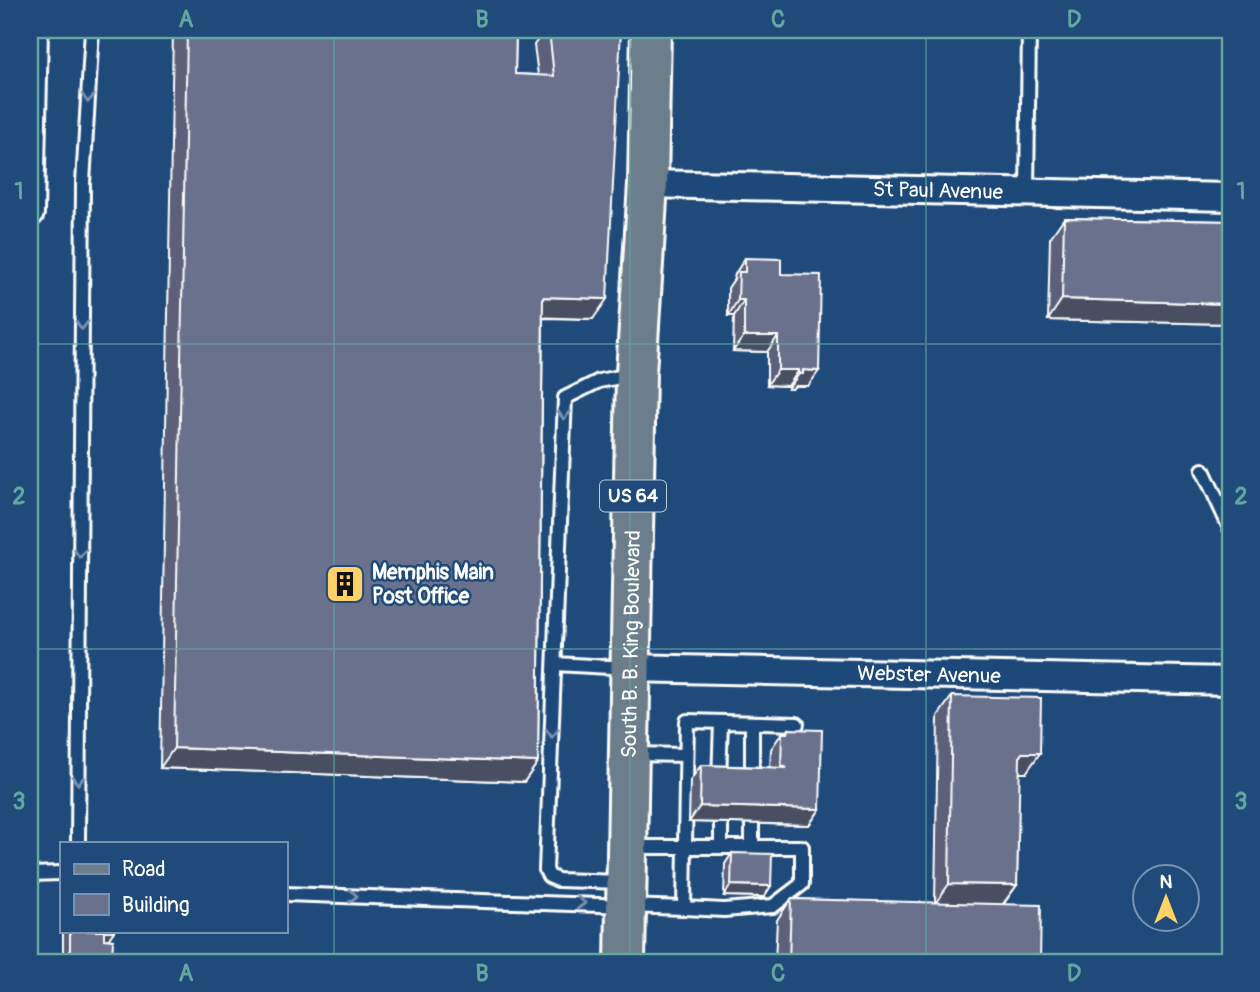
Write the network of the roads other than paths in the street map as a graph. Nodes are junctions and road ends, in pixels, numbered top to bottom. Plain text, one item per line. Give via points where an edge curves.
1 (34, 30) edge
2 (92, 30) edge
3 (651, 30) edge
4 (1030, 30) edge
5 (30, 170) edge
6 (648, 184) junction
7 (1027, 192) junction
8 (1230, 197) edge
9 (30, 213) edge
10 (636, 373) junction
11 (1203, 470) dead end
12 (1230, 527) edge
13 (555, 664) junction
14 (628, 668) junction
15 (1230, 681) edge
16 (721, 722) junction
17 (752, 723) junction
18 (797, 724) dead end
19 (627, 753) junction
20 (687, 755) junction
21 (719, 782) edge
22 (752, 782) edge
23 (721, 823) edge
24 (752, 824) edge
25 (78, 842) edge
26 (684, 846) junction
27 (721, 846) junction
28 (752, 846) junction
29 (60, 873) edge
30 (30, 874) edge
31 (626, 878) junction
32 (287, 894) edge
33 (684, 908) junction
34 (625, 962) edge

1 - 5 street
2 -> 25 lane via 83,183
3 - 6 main road, South B. B. King Boulevard / US 64
4 - 7 lane
5 - 9 street
6 - 7 street, St Paul Avenue
6 - 10 main road, South B. B. King Boulevard / US 64
7 - 8 street, St Paul Avenue
10 -> 13 lane via 599,381 565,398
10 - 14 main road, South B. B. King Boulevard / US 64
11 - 12 lane
13 - 14 lane
13 -> 31 lane via 546,870 558,880
14 - 15 street, Webster Avenue
14 - 19 main road, South B. B. King Boulevard / US 64
16 - 17 lane
16 - 20 lane via 687,721
16 - 21 lane
17 - 18 lane
17 - 22 lane
19 - 20 lane
19 - 31 main road, South B. B. King Boulevard / US 64
20 - 26 lane
23 - 27 lane
24 - 28 lane
26 - 27 lane
26 - 31 lane
26 - 33 lane
27 - 28 lane
28 - 33 lane via 802,846 802,884 773,906
29 - 30 lane
32 -> 31 lane
31 - 33 lane
31 - 34 main road, South B. B. King Boulevard / US 64

